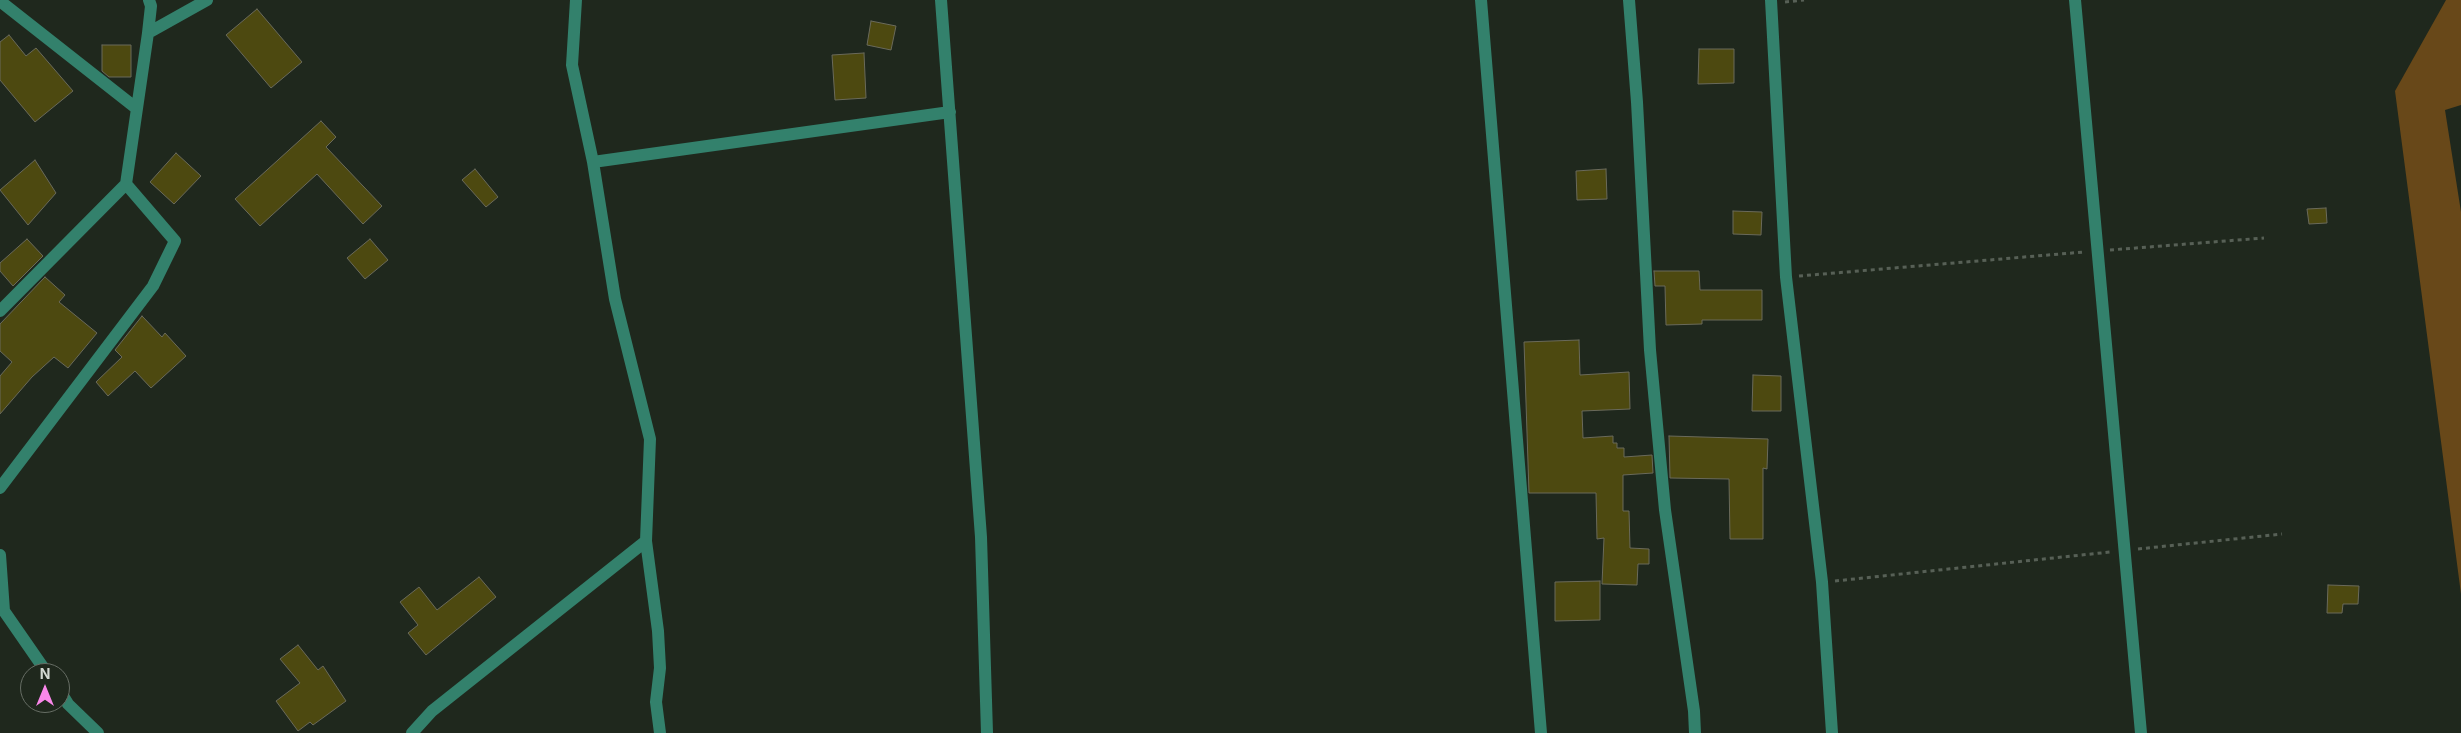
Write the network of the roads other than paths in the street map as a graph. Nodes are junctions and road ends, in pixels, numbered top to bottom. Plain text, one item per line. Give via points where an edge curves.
1 (149, 0) edge
2 (207, 0) edge
3 (576, 0) edge
4 (941, 0) edge
5 (1481, 0) edge
6 (1629, 0) edge
7 (1771, 0) edge
8 (2075, 0) edge
9 (0, 1) edge
10 (148, 33) junction
11 (136, 108) junction
12 (950, 112) junction
13 (593, 162) junction
14 (126, 184) junction
15 (0, 311) edge
16 (0, 488) edge
17 (646, 541) junction
18 (0, 555) edge
19 (2, 610) edge
20 (40, 663) edge
21 (70, 706) edge
22 (98, 733) edge
23 (412, 733) edge
24 (660, 733) edge
25 (987, 733) edge
26 (1541, 733) edge
27 (1695, 733) edge
28 (1832, 733) edge
29 (2141, 733) edge

1 - 10 street
2 - 10 street
3 - 13 street via 572,65
4 - 12 street
5 - 26 street
6 - 27 street via 1638,102 1650,350 1665,510
7 - 28 street via 1786,277 1822,582
8 - 29 street
9 - 11 street
10 - 11 street
11 - 14 street
12 - 13 street
12 - 25 street via 981,538
13 - 17 street via 615,298 650,440
14 - 15 street
14 - 16 street via 175,241 153,286
17 - 23 street via 432,711
17 - 24 street via 658,631 660,668 656,702
18 - 19 street
19 - 20 street
21 - 22 street

